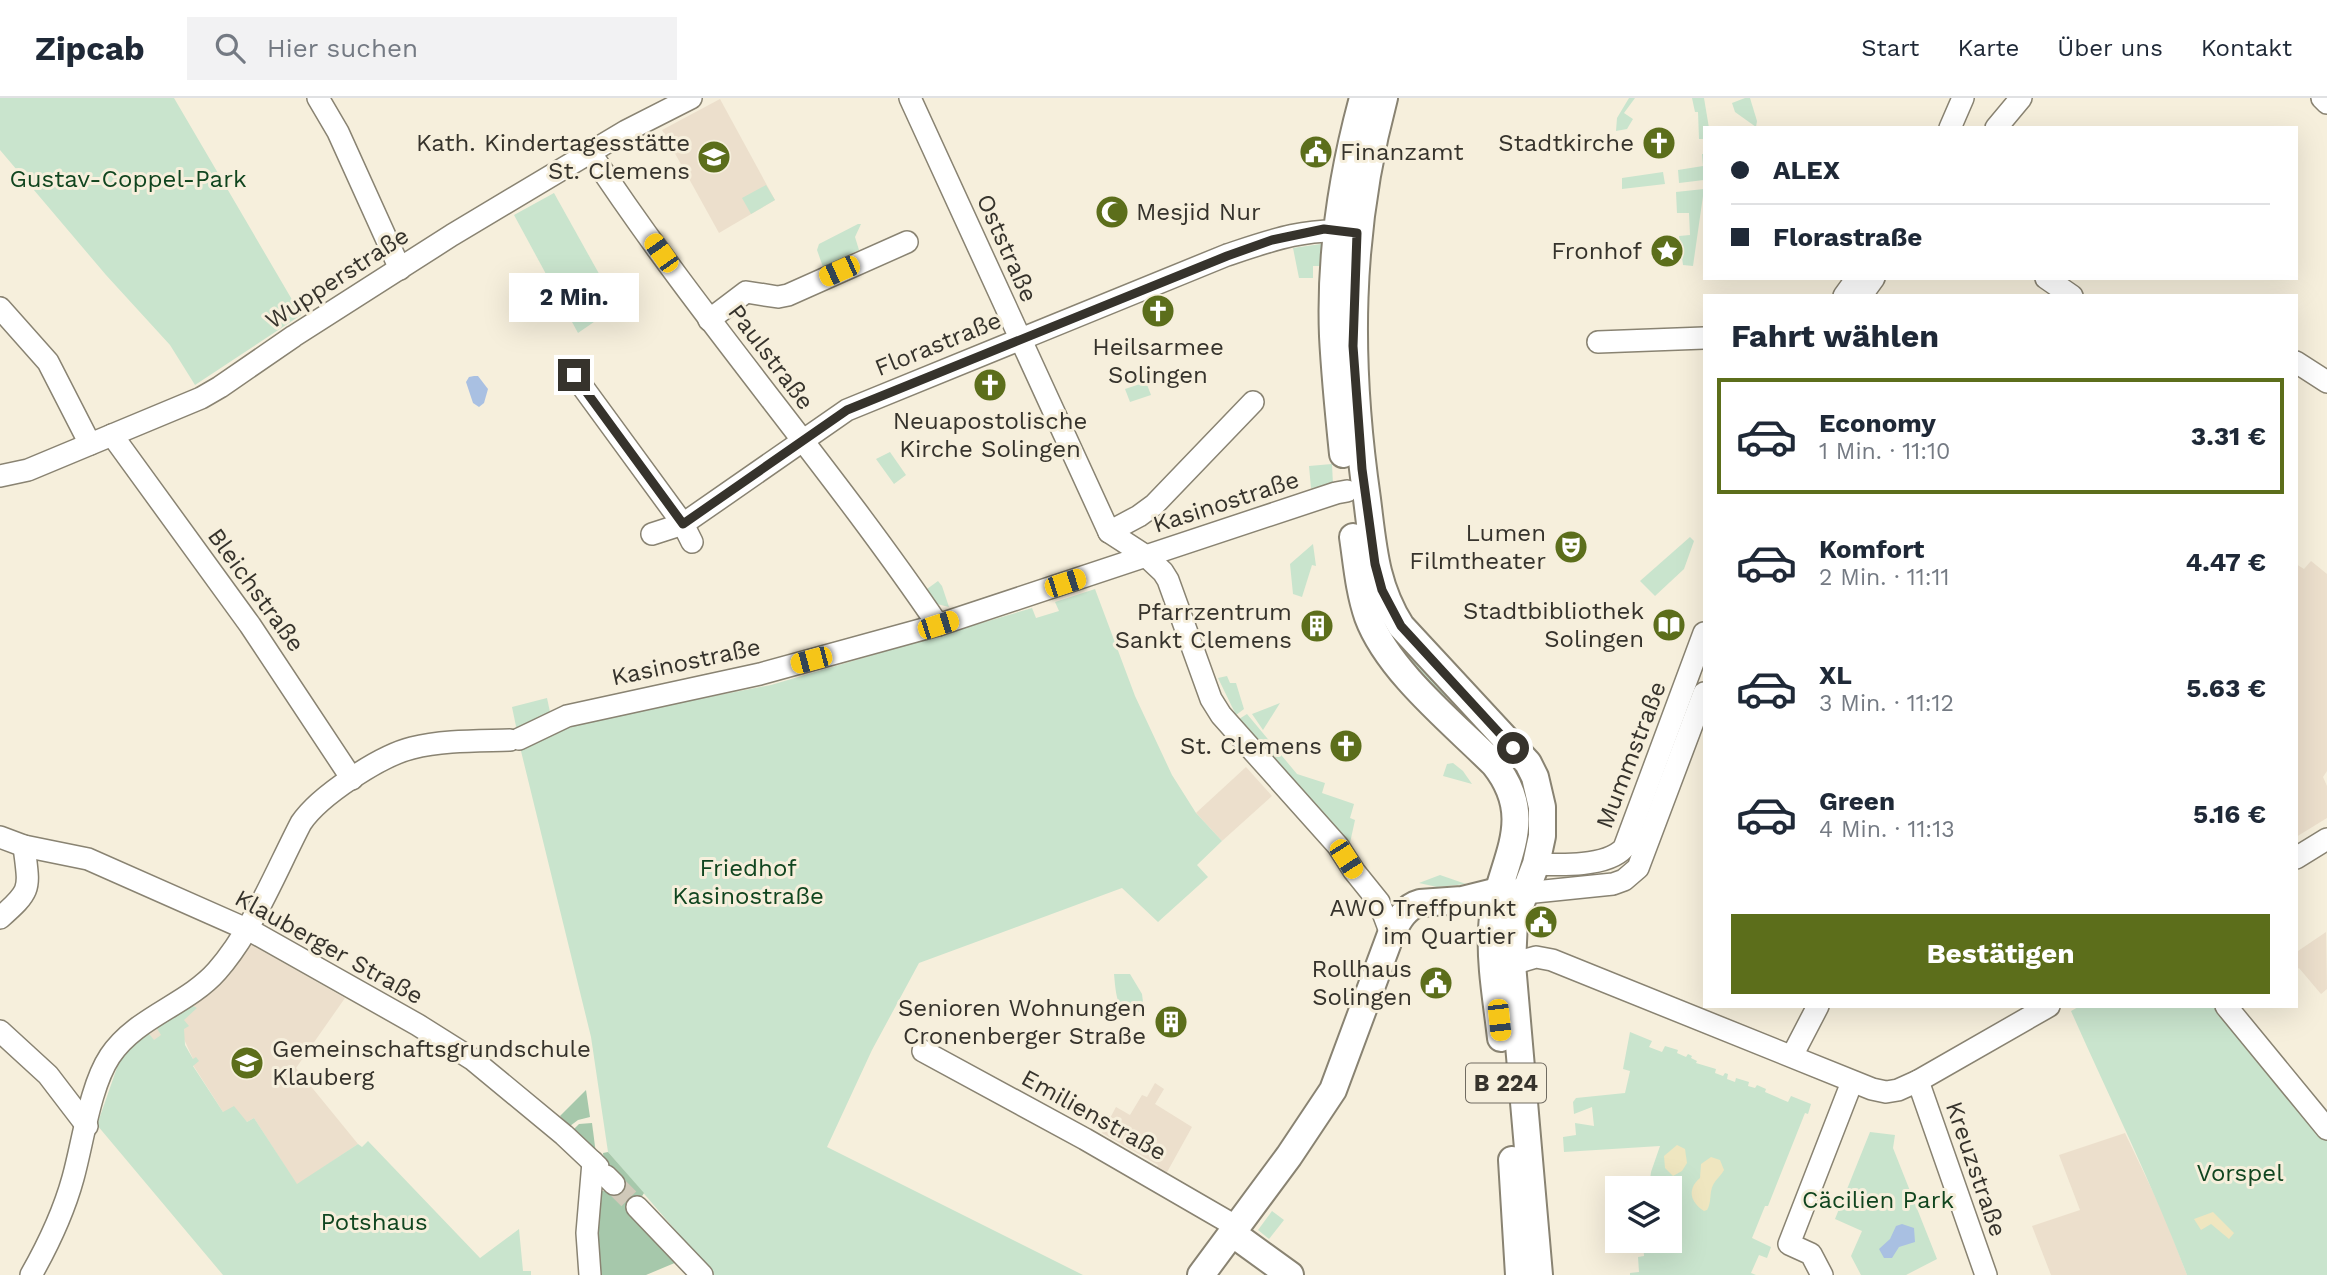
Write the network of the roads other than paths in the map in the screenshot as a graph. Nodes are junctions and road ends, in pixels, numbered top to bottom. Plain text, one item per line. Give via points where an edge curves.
1 (318, 98) edge
2 (691, 98) edge
3 (910, 98) edge
4 (1363, 98) edge
5 (1384, 98) edge
6 (1964, 98) edge
7 (2322, 98) edge
8 (2327, 103) edge
9 (1951, 126) edge
10 (590, 152) junction
11 (1347, 231) junction
12 (907, 242) dead end
13 (400, 269) junction
14 (2049, 280) edge
15 (2069, 294) edge
16 (0, 308) edge
17 (709, 320) junction
18 (1703, 338) edge
19 (1019, 340) junction
20 (1598, 342) dead end
21 (2298, 363) edge
22 (574, 375) dead end
23 (2327, 382) edge
24 (1253, 402) dead end
25 (112, 435) junction
26 (802, 440) junction
27 (89, 444) junction
28 (0, 476) edge
29 (1347, 491) junction
30 (1109, 532) junction
31 (688, 533) junction
32 (652, 534) dead end
33 (1146, 556) junction
34 (938, 625) junction
35 (1703, 637) edge
36 (1703, 696) edge
37 (352, 779) junction
38 (0, 837) edge
39 (2327, 839) edge
40 (1513, 844) junction
41 (24, 846) junction
42 (2298, 857) edge
43 (1527, 877) junction
44 (1498, 891) junction
45 (0, 918) edge
46 (246, 928) junction
47 (1391, 934) junction
48 (1513, 964) junction
49 (1817, 1008) edge
50 (2046, 1008) edge
51 (2228, 1008) edge
52 (0, 1031) edge
53 (923, 1051) dead end
54 (1792, 1056) junction
55 (1918, 1081) junction
56 (1852, 1082) junction
57 (87, 1126) junction
58 (2327, 1129) edge
59 (636, 1207) tunnel mouth
60 (1235, 1230) junction
61 (36, 1267) edge
62 (55, 1275) edge
63 (590, 1275) edge
64 (702, 1275) edge
65 (1201, 1275) edge
66 (1290, 1275) edge
67 (1520, 1275) edge
68 (1539, 1275) edge
69 (1822, 1275) edge
70 (1986, 1275) edge

1 - 13 street
2 - 10 street, Wupperstraße
3 - 19 street, Oststraße
4 - 11 main road, B 224
5 - 11 main road, B 224
6 - 9 street
7 - 8 street
10 - 13 street, Wupperstraße
10 - 17 street, Paulstraße
11 - 19 street, Florastraße via 1324,229 1272,240
11 - 29 main road, B 224 via 1333,334
11 - 43 main road, B 224 via 1362,469 1382,590 1401,626 1528,763 1542,807 1542,836
12 - 17 street via 788,295 743,293
13 - 25 street, Wupperstraße via 201,398
14 - 15 street
16 - 27 street via 48,362
17 - 26 street, Paulstraße
18 - 20 street
19 - 26 street, Florastraße via 847,410
19 - 30 street, Oststraße
21 - 23 street
22 - 31 street
24 - 30 street via 1154,505
25 - 27 street, Wupperstraße
25 - 37 street, Bleichstraße via 244,615
26 - 31 street, Florastraße
26 - 34 street, Paulstraße
27 - 28 street, Wupperstraße via 28,470
29 - 33 street, Kasinostraße
29 - 40 main road, B 224 via 1360,593 1374,631 1394,663 1507,780 1516,812
30 - 33 street
31 - 32 street, Florastraße
33 - 34 street, Kasinostraße
33 - 47 street via 1168,580 1221,715 1338,846 1379,902
34 - 37 street, Kasinostraße via 760,674 567,716 514,740 410,748
35 - 43 street, Mummstraße via 1624,848 1613,857
36 - 43 street, Mummstraße via 1638,868 1613,884
37 - 46 street, Kasinostraße via 305,817
38 - 41 street, Klauberger Straße
39 - 42 street
40 - 43 main road, B 224
40 - 44 main road, B 224
41 - 45 street via 26,893
41 - 46 street, Klauberger Straße via 88,859
43 - 44 main road
43 - 48 main road, B 224 via 1514,921
44 - 47 main road via 1414,905
44 - 67 main road, B 224 via 1492,948
46 - 57 street, Kasinostraße via 217,971 196,991 124,1039 110,1056
46 - 63 street, Klauberger Straße via 472,1059 603,1172 587,1233
47 - 60 main road via 1333,1090
48 - 54 street via 1542,958
48 - 68 main road, B 224
49 - 54 street
50 - 55 street
51 - 58 street
52 - 57 street via 48,1075
53 - 60 street, Emilienstraße via 1085,1139
54 - 56 street
55 - 56 street via 1885,1091
55 - 70 street, Kreuzstraße
56 - 69 street via 1790,1244 1811,1254
57 - 61 street, Kasinostraße via 72,1181
59 - 64 street
60 - 65 main road
60 - 66 main road
61 - 62 street

